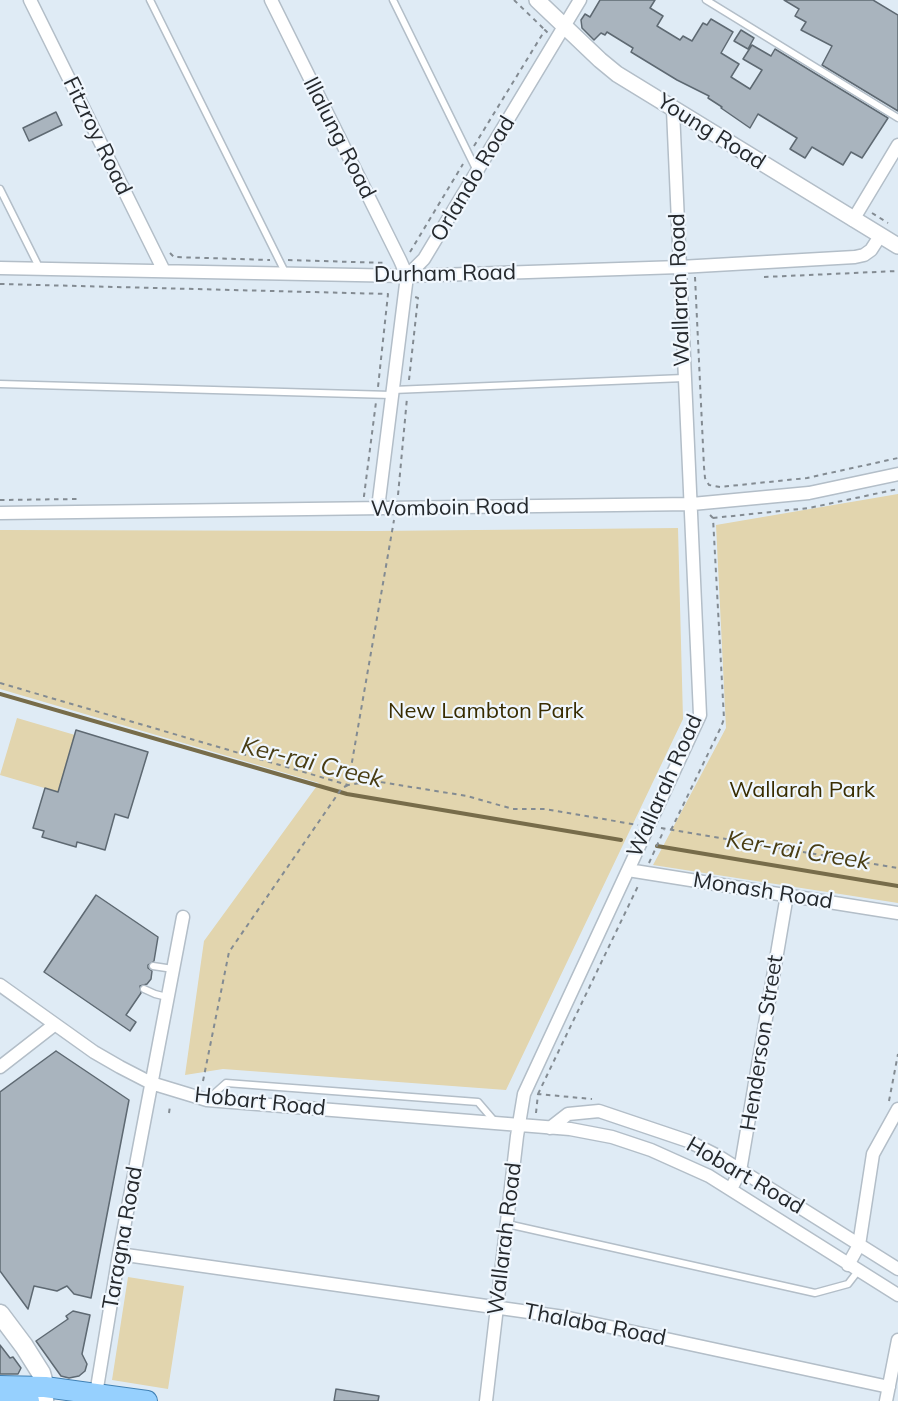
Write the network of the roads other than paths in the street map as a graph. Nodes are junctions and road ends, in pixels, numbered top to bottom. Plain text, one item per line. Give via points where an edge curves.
1 (30, 0) edge
2 (150, 0) edge
3 (271, 0) edge
4 (393, 0) edge
5 (537, 0) edge
6 (580, 0) edge
7 (706, 0) edge
8 (564, 27) junction
9 (673, 110) junction
10 (898, 118) edge
11 (898, 145) edge
12 (477, 172) junction
13 (0, 189) edge
14 (853, 220) junction
15 (880, 236) junction
16 (898, 246) edge
17 (680, 267) junction
18 (0, 268) edge
19 (39, 269) junction
20 (164, 271) junction
21 (286, 275) junction
22 (406, 276) junction
23 (684, 378) junction
24 (0, 384) edge
25 (392, 392) junction
26 (898, 474) edge
27 (692, 504) junction
28 (378, 508) junction
29 (0, 513) edge
30 (628, 870) junction
31 (787, 895) junction
32 (898, 913) edge
33 (183, 917) dead end
34 (153, 966) dead end
35 (173, 969) junction
36 (0, 985) edge
37 (144, 988) dead end
38 (167, 997) junction
39 (54, 1025) junction
40 (0, 1067) edge
41 (151, 1083) junction
42 (207, 1100) junction
43 (898, 1109) edge
44 (496, 1123) junction
45 (519, 1125) junction
46 (550, 1128) junction
47 (740, 1171) junction
48 (731, 1189) junction
49 (507, 1224) junction
50 (860, 1245) junction
51 (119, 1254) junction
52 (853, 1268) junction
53 (898, 1269) edge
54 (898, 1295) edge
55 (498, 1306) junction
56 (0, 1314) edge
57 (898, 1340) edge
58 (0, 1386) edge
59 (889, 1387) junction
60 (45, 1394) edge
61 (96, 1394) junction
62 (0, 1395) edge
63 (139, 1400) edge
64 (29, 1401) edge
65 (486, 1401) edge
66 (886, 1401) edge

1 - 20 street, Fitzroy Road
2 - 21 lane
3 - 22 street, Illalung Road
4 - 12 lane
5 - 8 street, Young Road
6 - 8 street, Orlando Road
7 - 10 lane
8 - 9 street, Young Road via 617,74
8 - 12 street, Orlando Road
9 - 14 street, Young Road
9 - 17 street, Wallarah Road
11 - 14 street
12 - 22 street, Orlando Road via 424,259
13 - 19 lane
14 - 15 street, Young Road
15 - 16 street, Young Road
15 - 17 street, Durham Road via 871,250 855,257
17 - 22 street, Durham Road
17 - 23 street, Wallarah Road
18 - 19 street, Durham Road
19 - 20 street, Durham Road
20 - 21 street, Durham Road
21 - 22 street, Durham Road
22 - 25 street
23 - 25 lane
23 - 27 street, Wallarah Road
24 - 25 lane via 377,395
25 - 28 street
26 - 27 street, Womboin Road via 809,493
27 - 28 street, Womboin Road
27 - 30 street, Wallarah Road via 700,715
28 - 29 street, Womboin Road
30 - 31 street, Monash Road
30 - 45 street, Wallarah Road via 531,1076
31 - 32 street, Monash Road
31 - 47 street, Henderson Street
33 - 35 street, Taragna Road
34 - 35 lane
35 - 38 street, Taragna Road
36 - 39 street, Hobart Road
37 - 38 lane
38 - 41 street, Taragna Road
39 - 40 street
39 - 41 street, Hobart Road
41 - 42 street, Hobart Road
41 - 51 street, Taragna Road
42 - 44 street, Hobart Road
42 - 44 lane via 226,1083 478,1102
43 - 50 street via 873,1154
44 - 45 street, Hobart Road
45 - 46 street, Hobart Road
45 - 49 street, Wallarah Road
46 - 47 street, Hobart Road via 568,1114 599,1112 688,1141
46 - 48 street, Hobart Road via 593,1132 641,1146
47 - 48 street, Henderson Street
47 - 50 street, Hobart Road
48 - 52 street, Hobart Road
49 - 52 lane via 815,1293 848,1284
49 - 55 street, Wallarah Road
50 - 52 street
50 - 53 street, Hobart Road
51 - 55 street, Thalaba Road
51 - 61 street, Taragna Road
52 - 54 street, Hobart Road
55 - 59 street, Thalaba Road
55 - 65 street, Wallarah Road
56 - 60 main road via 41,1373
57 - 59 street
58 - 60 main road
59 - 66 street
60 - 61 main road
61 - 63 main road
62 - 64 main road

